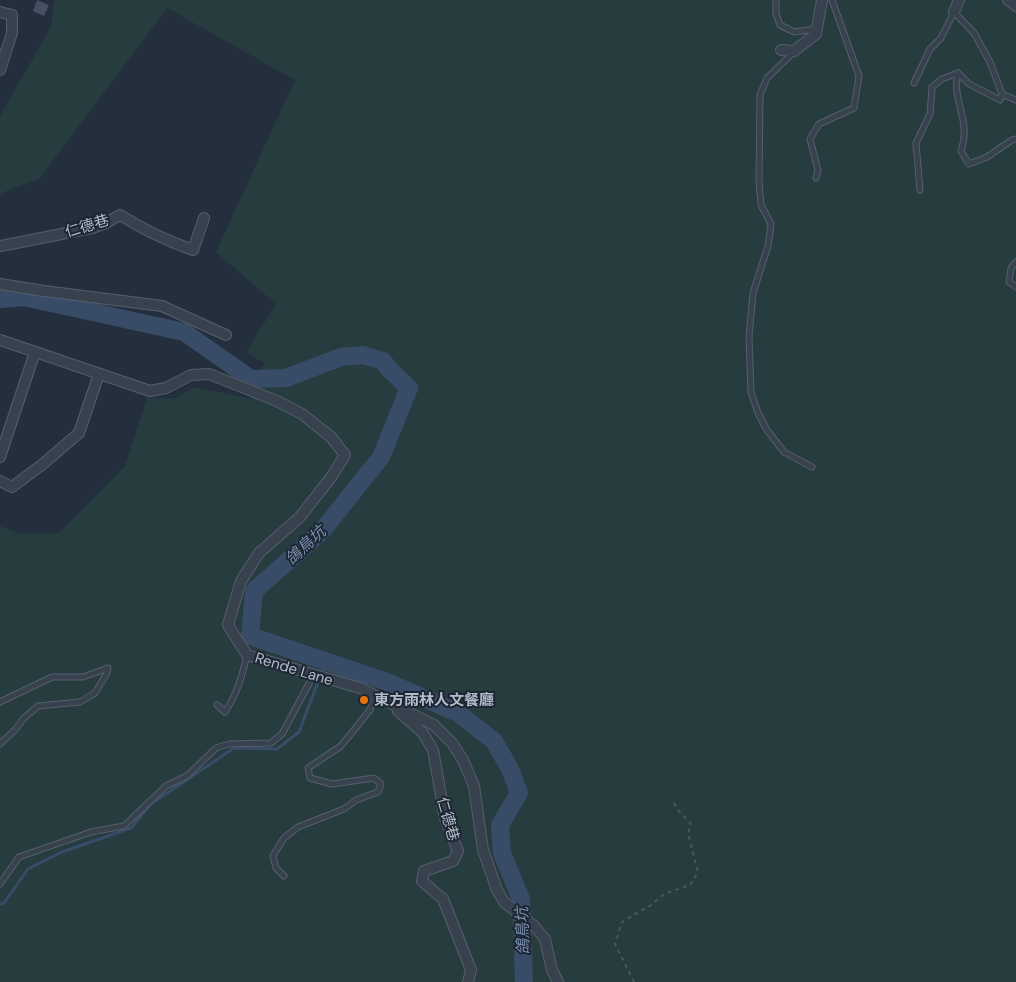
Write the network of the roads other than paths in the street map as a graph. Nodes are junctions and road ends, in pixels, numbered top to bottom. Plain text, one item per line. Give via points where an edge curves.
1 (776, 0) edge
2 (822, 0) edge
3 (832, 0) edge
4 (958, 0) edge
5 (1008, 0) edge
6 (1016, 6) edge
7 (0, 12) edge
8 (954, 12) junction
9 (816, 30) junction
10 (781, 50) dead end
11 (794, 51) junction
12 (0, 70) edge
13 (958, 73) junction
14 (914, 83) dead end
15 (1002, 94) junction
16 (1016, 100) edge
17 (1016, 139) edge
18 (816, 178) dead end
19 (920, 190) dead end
20 (204, 218) dead end
21 (0, 246) edge
22 (1016, 262) edge
23 (0, 284) edge
24 (1016, 287) edge
25 (226, 335) dead end
26 (0, 340) edge
27 (35, 352) junction
28 (99, 374) junction
29 (0, 457) edge
30 (812, 467) dead end
31 (0, 481) edge
32 (247, 655) junction
33 (313, 676) junction
34 (379, 698) junction
35 (0, 702) edge
36 (216, 705) dead end
37 (0, 744) edge
38 (284, 876) dead end
39 (0, 884) edge
40 (468, 982) edge
41 (558, 982) edge

1 - 9 lane via 780,25 794,32
2 - 9 street
3 - 18 lane via 859,76 854,108 819,124 810,139 818,170
4 - 8 street
5 - 6 street
7 - 12 street via 12,15 12,33
8 - 14 lane via 941,38 930,49
8 - 15 lane via 974,33
9 - 11 street via 816,34
10 - 11 street
11 - 30 lane via 768,78 760,95 758,182 761,205 771,224 754,293 749,337 751,392 767,430 784,452
13 - 15 lane via 969,84 1000,100
13 - 17 lane via 956,82 965,122 962,151 969,164
13 - 19 lane via 932,87 930,114 916,143
15 - 16 lane
20 - 21 street, 仁德巷 via 193,250 158,237 120,215 92,228
22 - 24 lane via 1011,268 1009,282
23 - 25 street via 162,306
26 - 27 street, Rende Lane
27 - 28 street, Rende Lane
27 - 29 street
28 - 31 street via 79,433 12,487
28 - 32 street, Rende Lane via 150,391 166,388 191,375 209,374 302,414 331,436 345,455 300,517 259,553 241,581 228,625
32 - 33 street, Rende Lane
32 - 36 lane via 232,702 225,712
33 - 34 street, Rende Lane via 360,688
33 - 39 lane via 282,734 270,744 229,744 216,748 187,776 166,786 124,826 91,832 19,857
34 - 38 lane via 341,746 308,768 310,778 332,784 374,778 381,784 378,792 298,827 284,838 273,856 276,868
34 - 40 street, 仁德巷 via 423,733 433,750 445,818 458,851 454,861 424,870 422,882 443,899 471,970
34 - 41 street, Rende Lane via 434,725 463,760 474,786 483,850 497,890 504,902 545,939
35 - 37 lane via 52,677 83,677 108,668 95,693 80,702 38,706

